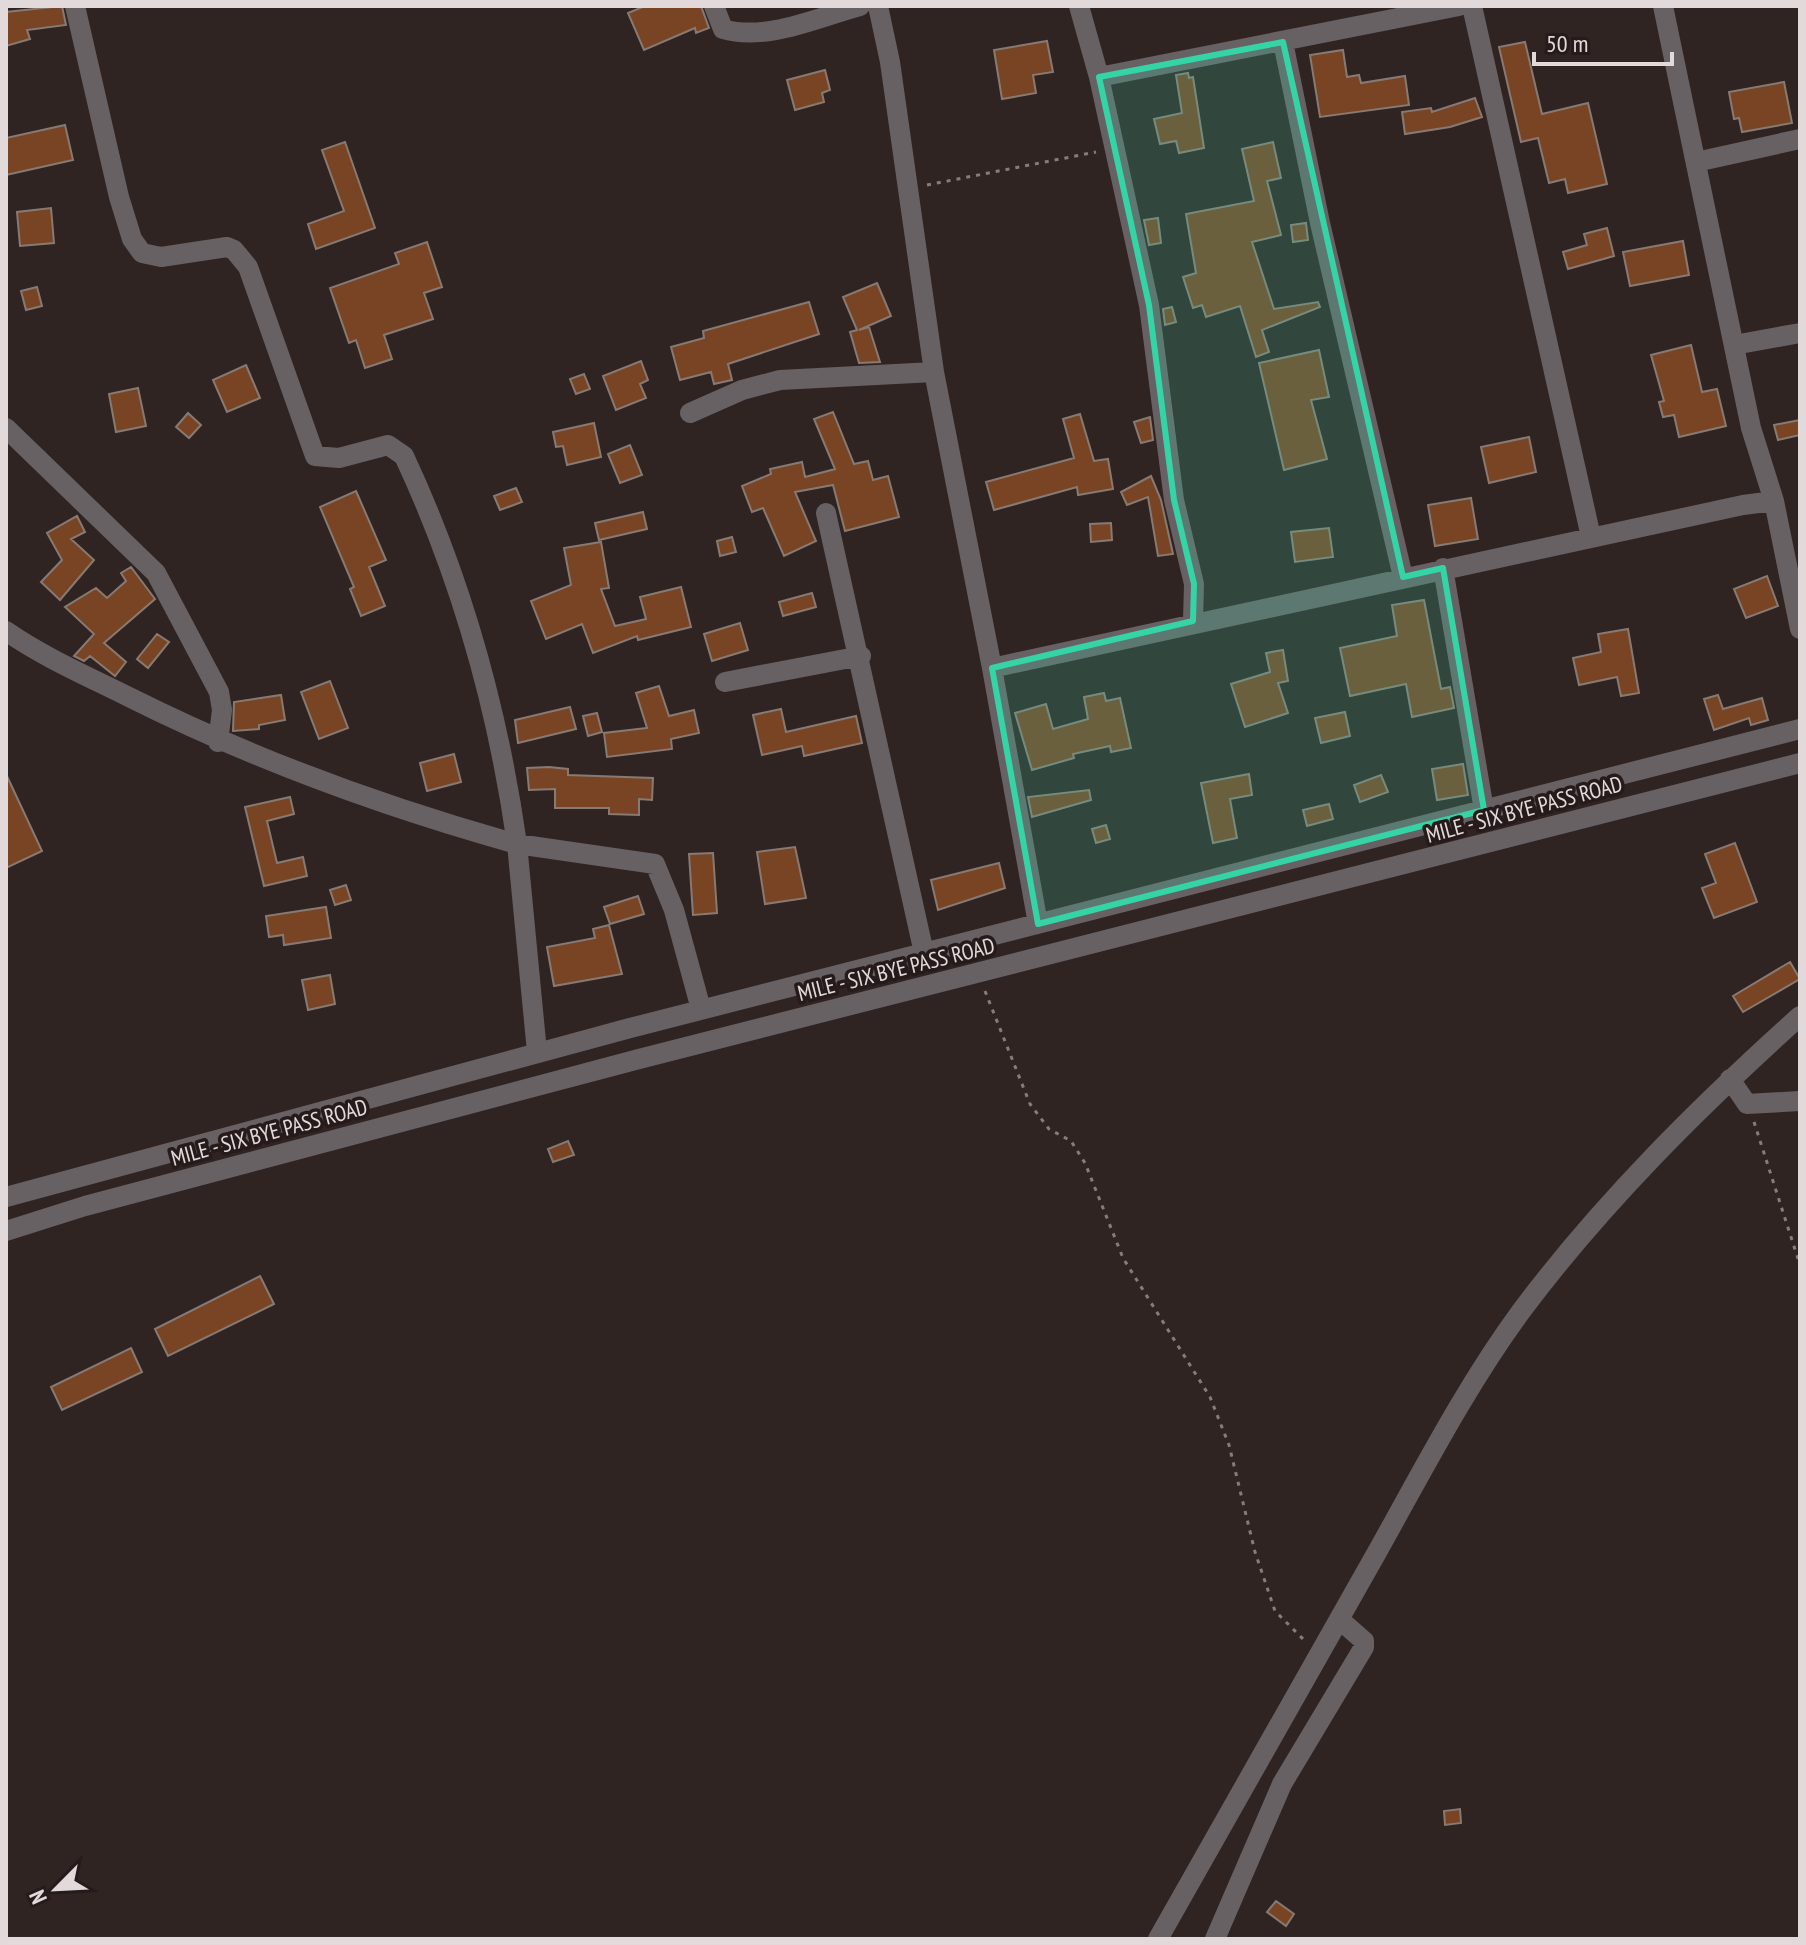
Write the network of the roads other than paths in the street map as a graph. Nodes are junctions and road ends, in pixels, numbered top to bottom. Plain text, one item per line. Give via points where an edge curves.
1 (75, 6) edge
2 (714, 6) edge
3 (860, 6) edge
4 (878, 6) edge
5 (1079, 6) edge
6 (1459, 6) edge
7 (1472, 6) edge
8 (1663, 6) edge
9 (1283, 42) junction
10 (1099, 77) junction
11 (1800, 139) edge
12 (1696, 162) junction
13 (1800, 333) edge
14 (1734, 345) junction
15 (934, 372) junction
16 (690, 413) dead end
17 (6, 428) edge
18 (1774, 501) junction
19 (826, 513) dead end
20 (1591, 537) junction
21 (1443, 568) junction
22 (1403, 577) junction
23 (1193, 621) junction
24 (1800, 629) edge
25 (6, 631) edge
26 (861, 656) junction
27 (992, 668) junction
28 (725, 682) dead end
29 (1800, 729) edge
30 (218, 742) junction
31 (1800, 763) edge
32 (1484, 810) junction
33 (517, 844) junction
34 (1038, 924) junction
35 (924, 953) junction
36 (701, 1009) junction
37 (1800, 1016) edge
38 (630, 1028) junction
39 (537, 1052) junction
40 (639, 1059) junction
41 (1730, 1079) junction
42 (1800, 1101) edge
43 (8, 1192) edge
44 (6, 1231) edge
45 (1339, 1619) junction
46 (1158, 1939) edge
47 (1215, 1939) edge

1 - 33 street via 119,197 142,253 161,257 234,250 248,267 315,456 339,458 388,445 404,456 461,598 505,758
2 - 3 street via 723,29 740,34
4 - 15 street
5 - 10 street
6 - 9 street
7 - 20 street
8 - 12 street
9 - 10 street
9 - 22 street
10 - 23 street via 1149,305 1174,500 1194,584
11 - 12 street
12 - 14 street
13 - 14 street
14 - 18 street via 1751,428
15 - 16 street via 780,380
15 - 27 street
17 - 30 street via 156,573 219,692
18 - 20 street
18 - 24 street
19 - 26 street
20 - 21 street
21 - 22 street
21 - 32 street
22 - 23 street
23 - 27 street
25 - 30 street via 41,655
26 - 28 street
26 - 35 street
27 - 34 street
29 - 32 street
30 - 33 street via 423,818
31 - 40 street, MILE - SIX BYE PASS ROAD
32 - 34 street
33 - 36 street via 655,864 674,910
33 - 39 street
34 - 35 street
35 - 36 street
36 - 38 street
37 - 41 street
38 - 39 street
38 - 40 street
39 - 43 street
40 - 44 street, MILE - SIX BYE PASS ROAD
41 - 42 street via 1747,1104
41 - 45 street via 1625,1185 1522,1311 1459,1407
45 - 46 street
45 - 47 street via 1364,1647 1282,1784

